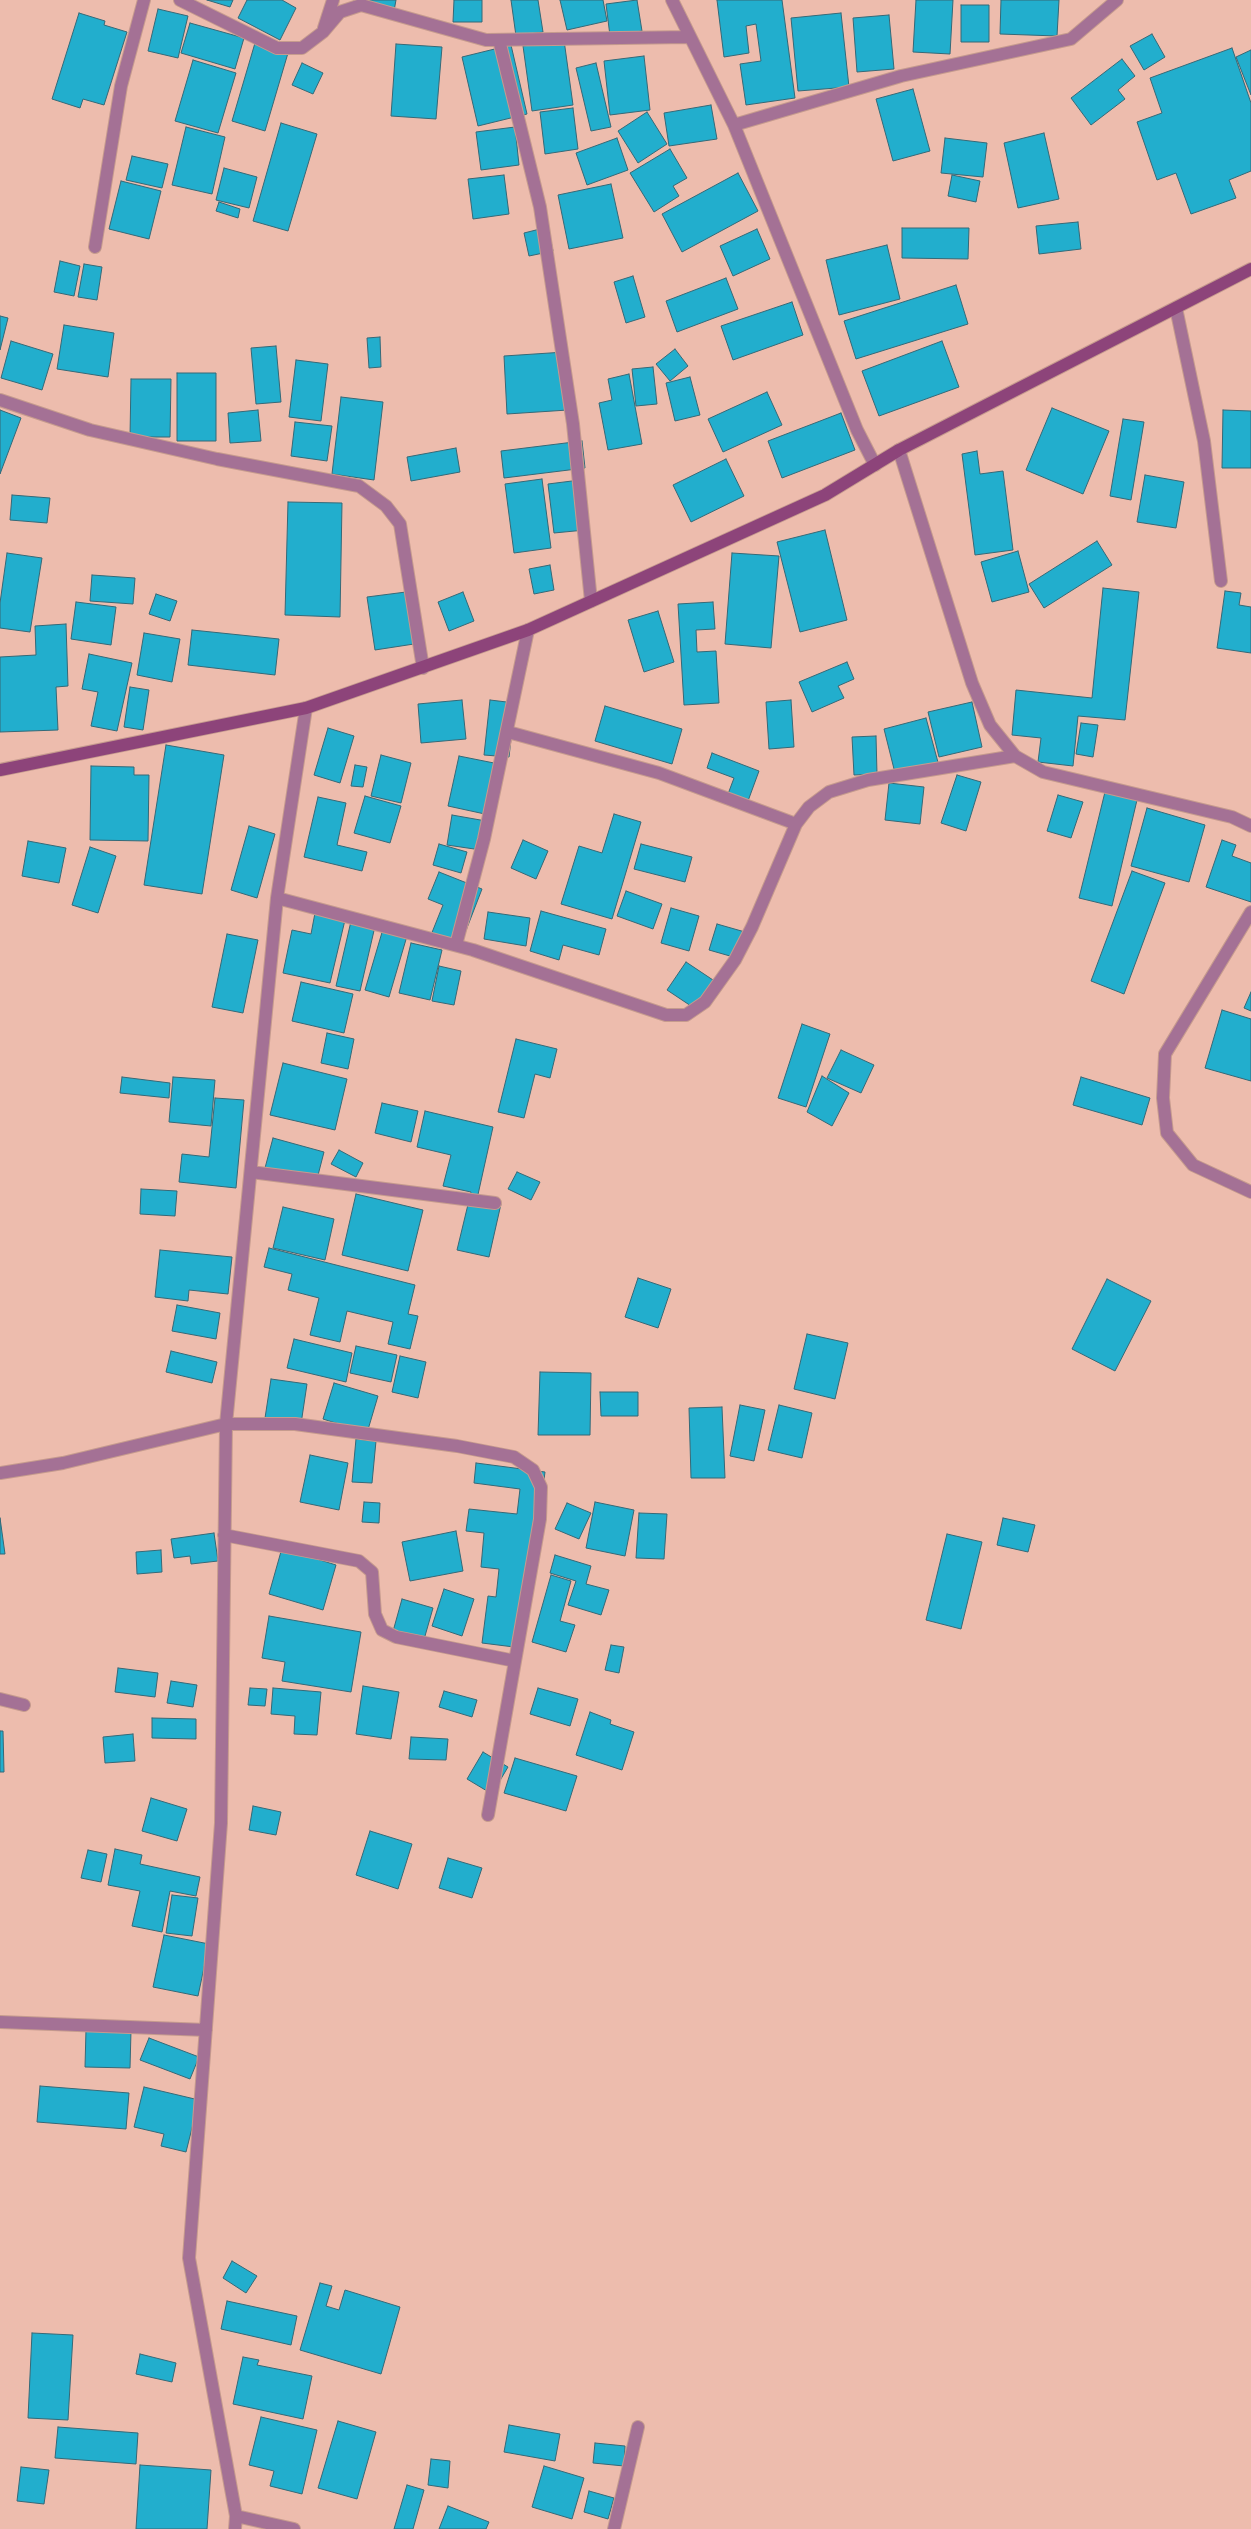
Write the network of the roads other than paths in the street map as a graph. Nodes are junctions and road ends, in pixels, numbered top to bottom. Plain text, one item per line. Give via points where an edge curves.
1 (144, 0) edge
2 (180, 0) edge
3 (333, 0) edge
4 (672, 0) edge
5 (1117, 0) edge
6 (323, 32) junction
7 (688, 36) junction
8 (499, 40) junction
9 (734, 124) junction
10 (95, 247) dead end
11 (1251, 269) edge
12 (1176, 308) junction
13 (0, 400) edge
14 (900, 450) junction
15 (875, 465) junction
16 (1221, 581) dead end
17 (591, 602) junction
18 (528, 630) junction
19 (423, 668) junction
20 (306, 708) junction
21 (508, 732) junction
22 (1015, 756) junction
23 (0, 770) edge
24 (796, 824) junction
25 (1251, 826) edge
26 (277, 898) junction
27 (1251, 912) edge
28 (456, 945) junction
29 (250, 1172) junction
30 (1251, 1192) edge
31 (495, 1203) dead end
32 (226, 1424) junction
33 (0, 1473) edge
34 (224, 1535) junction
35 (515, 1661) junction
36 (0, 1699) edge
37 (24, 1705) dead end
38 (488, 1814) dead end
39 (0, 2022) edge
40 (206, 2030) junction
41 (638, 2427) dead end
42 (236, 2516) junction
43 (235, 2529) edge
44 (294, 2529) edge
45 (614, 2529) edge

1 - 10 street via 121,86
2 - 6 street via 277,48 302,48
3 - 6 street
4 - 7 street
5 - 9 street via 1071,39 901,76
6 - 8 street via 340,12 361,5 486,40
7 - 8 street
7 - 9 street
8 - 17 street via 540,207 573,424
9 - 15 street via 857,430
11 - 12 street
12 - 14 street
12 - 16 street via 1204,441
13 - 19 street via 90,430 217,459 359,486 386,506 400,524
14 - 15 street
14 - 22 street via 972,683 990,725
15 - 17 street via 825,495
17 - 18 street
18 - 19 street
18 - 21 street
19 - 20 street
20 - 23 street
20 - 26 street
21 - 24 street via 659,773
21 - 28 street
22 - 24 street via 868,780 829,792 809,807
22 - 25 street via 1043,772 1232,818
24 - 28 street via 752,927 734,960 704,1002 686,1016 666,1015
26 - 28 street
26 - 29 street
27 - 30 street via 1165,1054 1163,1098 1167,1133 1192,1165
29 - 31 street
29 - 32 street
32 - 33 street via 63,1463
32 - 34 street
32 - 35 street via 295,1424 457,1446 514,1457 533,1470 541,1487 540,1519
34 - 35 street via 359,1561 372,1572 375,1614 382,1630 396,1637
34 - 40 street via 221,1823
35 - 38 street
36 - 37 street
39 - 40 street
40 - 42 street via 189,2258
41 - 45 street
42 - 43 street
42 - 44 street

